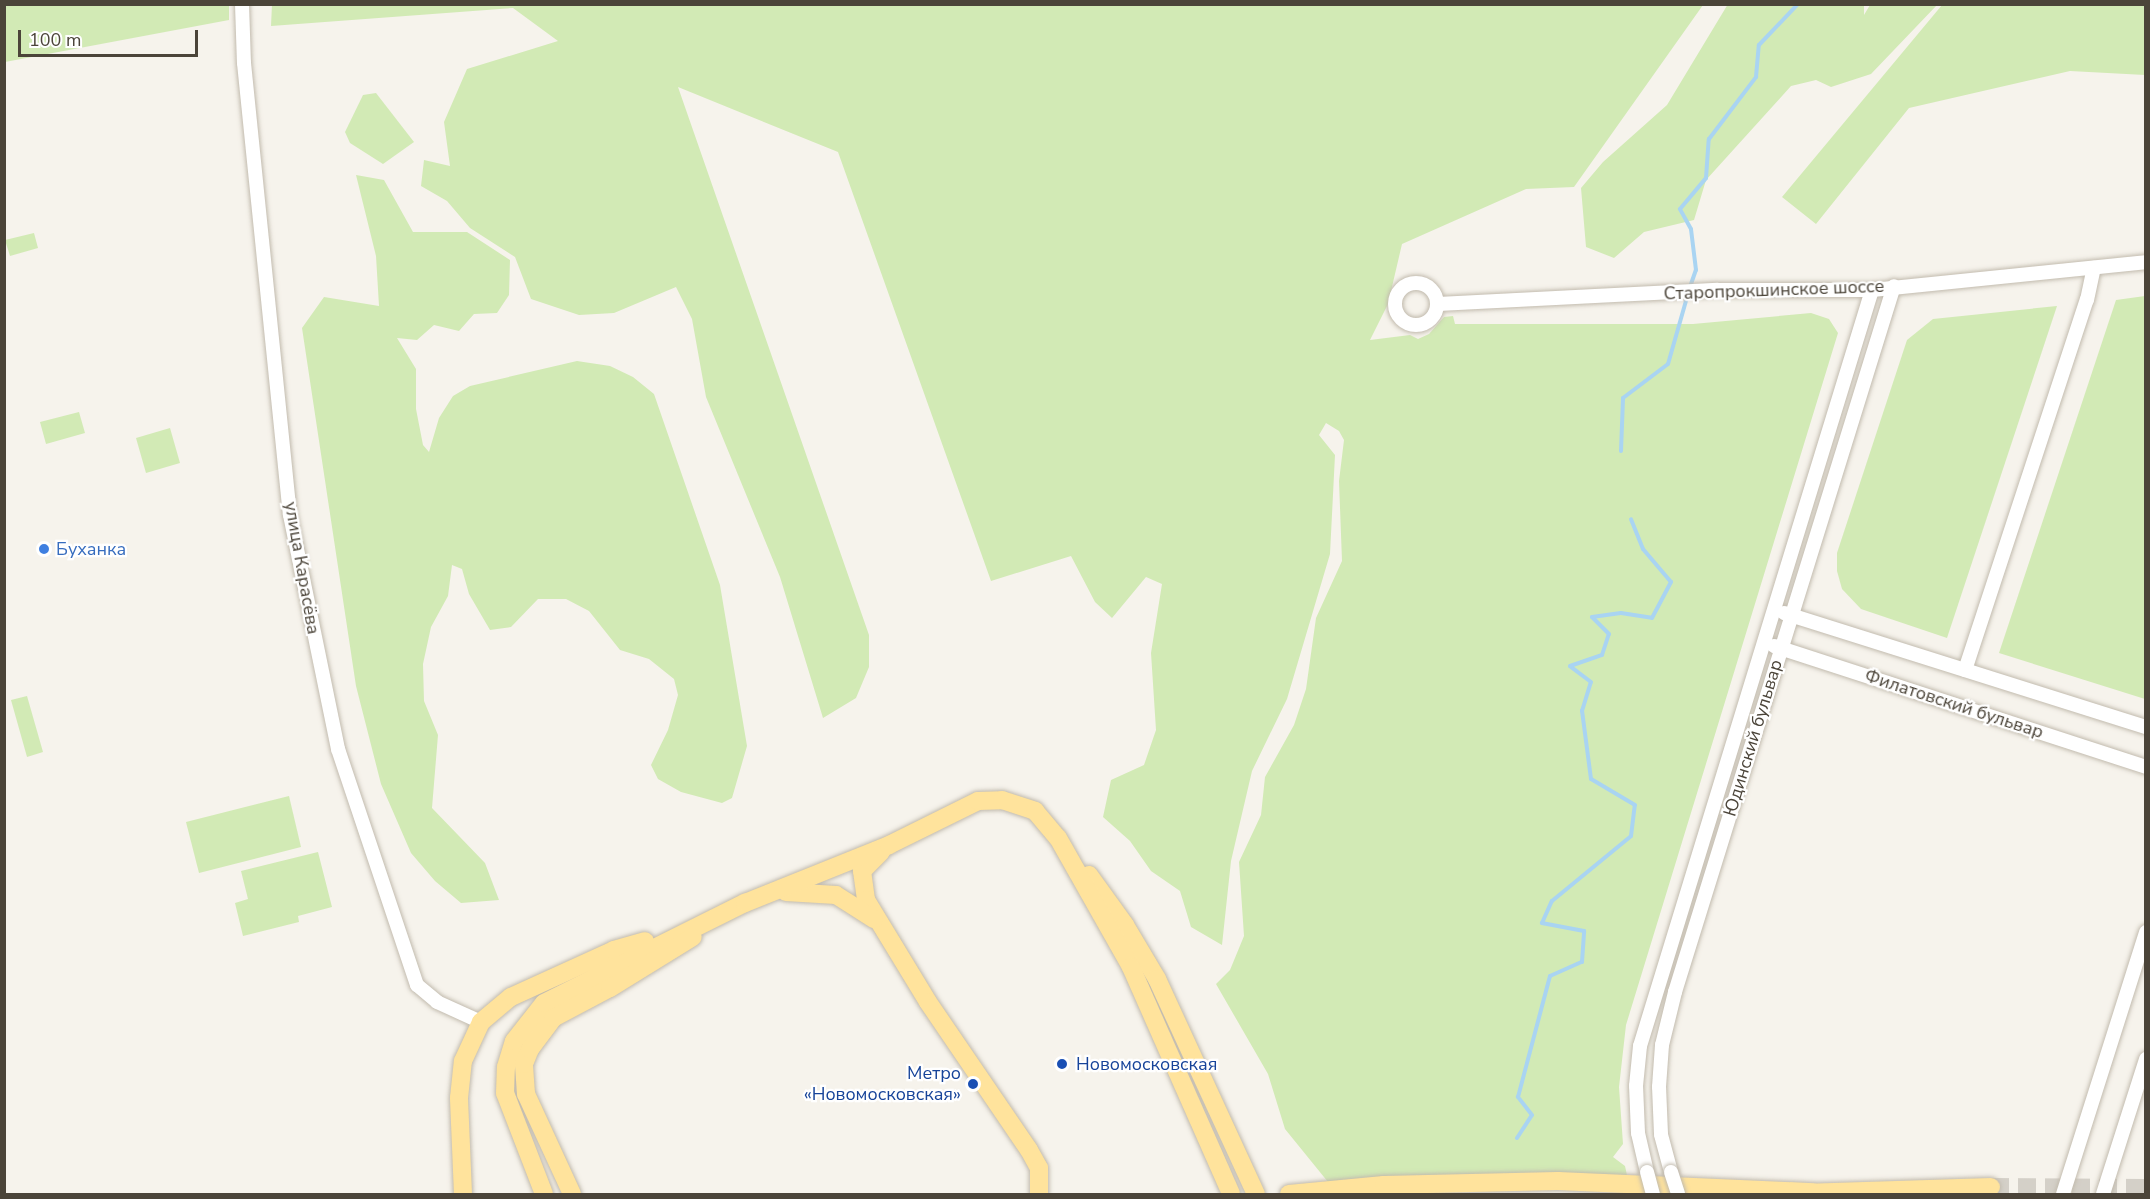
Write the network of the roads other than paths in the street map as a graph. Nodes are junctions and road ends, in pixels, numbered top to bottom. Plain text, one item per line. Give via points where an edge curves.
1 (242, 4) edge
2 (2145, 262) edge
3 (2094, 268) junction
4 (1894, 286) junction
5 (1872, 290) junction
6 (1438, 304) dead end
7 (1774, 609) junction
8 (1791, 615) junction
9 (1763, 643) junction
10 (1781, 648) junction
11 (1965, 669) junction
12 (2145, 727) edge
13 (2145, 767) edge
14 (1058, 838) junction
15 (889, 845) junction
16 (764, 895) junction
17 (745, 903) junction
18 (876, 921) junction
19 (692, 926) junction
20 (2145, 937) edge
21 (481, 1022) junction
22 (2145, 1059) edge
23 (1991, 1187) tunnel mouth
24 (1813, 1192) junction
25 (463, 1194) edge
26 (543, 1194) edge
27 (572, 1194) edge
28 (1039, 1194) edge
29 (1231, 1194) edge
30 (1256, 1194) edge
31 (1289, 1194) edge
32 (1653, 1194) edge
33 (1678, 1194) edge
34 (1786, 1194) edge
35 (2063, 1194) edge
36 (2103, 1194) edge

1 - 21 street, улица Карасёва via 244,63 290,514 338,749 417,985 436,1002
2 - 3 street, Старопрокшинское шоссе
3 - 4 street, Старопрокшинское шоссе
3 - 11 street via 2084,312
4 - 5 street, Старопрокшинское шоссе
4 - 8 street, Юдинский бульвар
5 - 6 street, Старопрокшинское шоссе via 1718,290
5 - 7 street, Юдинский бульвар
7 - 8 street, Филатовский бульвар
7 - 9 street, Юдинский бульвар
8 - 10 street, Юдинский бульвар
8 - 11 street, Филатовский бульвар
9 - 10 street, Филатовский бульвар
9 - 32 street, Юдинский бульвар, bridge via 1640,1046 1638,1121
10 - 13 street, Филатовский бульвар
10 - 33 street, Юдинский бульвар, bridge via 1675,992 1662,1046 1661,1134
11 - 12 street, Филатовский бульвар
14 - 15 main road via 1035,811 1002,800 978,801
14 - 29 main road via 1126,957
14 - 30 main road via 1135,939
15 - 16 main road
15 - 18 main road via 862,871 861,883
16 - 17 main road
16 - 18 main road via 805,890 828,893
17 - 19 main road
17 - 27 main road via 610,988 553,1018 530,1049 524,1064 526,1094
18 - 28 main road via 1029,1150 1039,1168
19 - 21 main road via 614,950 511,997
19 - 26 main road via 568,988 544,1003 524,1023 506,1067 505,1093
20 - 35 street
21 - 25 main road via 463,1061 459,1098
22 - 36 street
23 - 24 main road
24 - 31 main road via 1558,1181 1384,1185
24 - 34 main road

